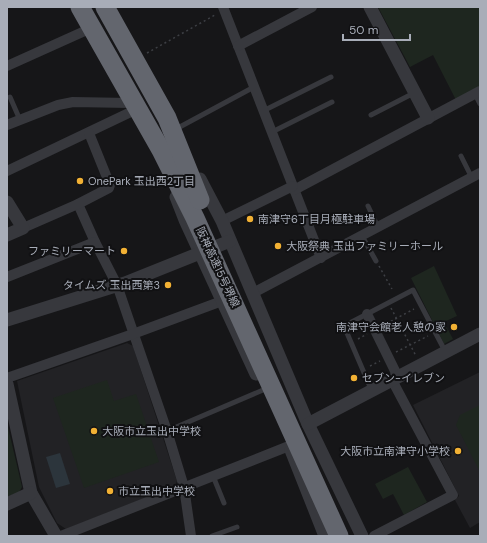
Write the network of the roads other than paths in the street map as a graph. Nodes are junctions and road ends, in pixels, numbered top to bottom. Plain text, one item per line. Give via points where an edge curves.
1 (75, 7) edge
2 (80, 7) edge
3 (94, 7) edge
4 (100, 7) edge
5 (106, 7) edge
6 (114, 7) edge
7 (312, 7) edge
8 (370, 7) edge
9 (226, 8) edge
10 (87, 30) junction
11 (238, 46) junction
12 (7, 66) edge
13 (331, 77) dead end
14 (254, 87) junction
15 (415, 93) junction
16 (477, 93) edge
17 (10, 96) dead end
18 (332, 102) dead end
19 (480, 104) edge
20 (132, 107) junction
21 (264, 111) junction
22 (371, 115) dead end
23 (428, 118) junction
24 (20, 120) junction
25 (7, 126) edge
26 (172, 126) junction
27 (272, 132) junction
28 (89, 133) junction
29 (461, 156) dead end
30 (7, 171) edge
31 (476, 175) edge
32 (293, 188) junction
33 (200, 200) junction
34 (7, 202) edge
35 (78, 204) junction
36 (368, 206) dead end
37 (222, 221) junction
38 (23, 228) junction
39 (378, 228) junction
40 (7, 235) edge
41 (362, 236) junction
42 (230, 241) junction
43 (95, 242) junction
44 (200, 252) junction
45 (321, 258) junction
46 (376, 261) road end
47 (7, 277) edge
48 (118, 285) junction
49 (253, 293) junction
50 (222, 301) junction
51 (367, 314) junction
52 (7, 320) edge
53 (133, 334) junction
54 (480, 334) edge
55 (446, 352) junction
56 (7, 378) edge
57 (395, 378) junction
58 (7, 384) edge
59 (263, 390) junction
60 (372, 390) junction
61 (308, 424) junction
62 (167, 431) junction
63 (289, 446) junction
64 (213, 476) junction
65 (184, 488) junction
66 (32, 492) junction
67 (224, 503) dead end
68 (7, 504) edge
69 (237, 527) dead end
70 (221, 534) edge
71 (56, 536) edge
72 (61, 536) edge
73 (191, 536) edge
74 (212, 536) edge
75 (325, 536) edge
76 (339, 536) edge
77 (350, 536) edge
78 (362, 536) edge
79 (374, 536) edge

1 - 10 street
2 - 76 highway, 阪神高速15号堺線, bridge via 184,196
3 - 33 highway, 阪神高速15号堺線, bridge via 160,122
4 - 26 street via 158,110
5 - 33 highway, bridge via 167,118
6 - 26 street via 141,56
7 - 11 street
8 - 15 street
9 - 11 street
10 - 12 street
10 - 20 street
11 - 14 street
13 - 21 lane
14 - 21 street
14 - 26 lane
15 - 22 lane
15 - 23 street
16 - 19 lane
16 - 23 street
17 - 24 lane
18 - 27 lane
20 - 24 street via 73,102
20 - 28 street
20 - 44 street via 169,179
21 - 27 street
23 - 32 street
24 - 25 street
26 - 37 street
27 - 32 street
28 - 30 street
28 - 35 street via 110,185 109,188
29 - 31 lane
31 - 39 street
32 - 37 street
32 - 45 street
33 - 77 highway, 阪神高速15号堺線
34 - 38 street
35 - 38 street
35 - 43 street
36 - 39 lane
37 - 42 street
38 - 40 street
39 - 41 street
41 - 45 street
41 - 46 lane
42 - 44 street
42 - 49 street
43 - 47 street
43 - 48 street
44 - 48 street
44 - 50 street
45 - 49 street
48 - 52 street
48 - 53 street
49 - 61 street
50 - 53 street
50 - 59 street
51 - 55 lane via 414,290
51 - 57 street via 388,356
51 - 60 lane via 344,326
53 - 56 street
53 - 62 street
54 - 55 street
55 - 57 street
57 - 60 street
57 - 79 street via 453,494
58 - 66 street
59 - 62 lane
59 - 63 street
60 - 61 street
61 - 78 street
62 - 65 street
63 - 64 street
63 - 75 street
64 - 65 street
64 - 67 lane
65 - 72 street
65 - 73 street
66 - 68 street
66 - 71 street
69 - 70 lane
70 - 74 lane

